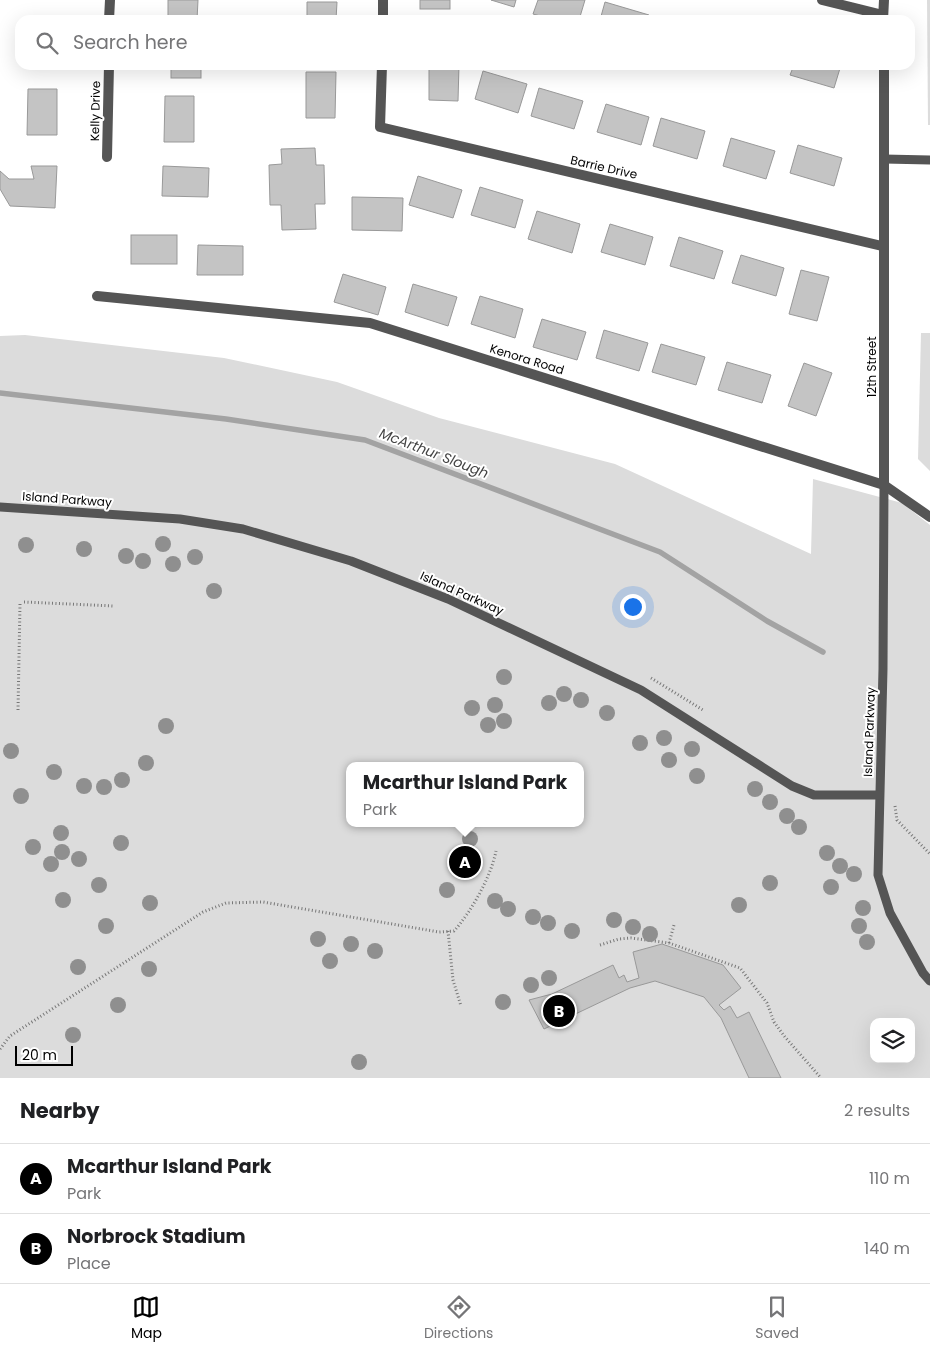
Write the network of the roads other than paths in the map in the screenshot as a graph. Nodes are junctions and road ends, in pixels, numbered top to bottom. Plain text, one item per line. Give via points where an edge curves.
1 (110, 0) edge
2 (383, 0) edge
3 (822, 0) edge
4 (884, 0) edge
5 (109, 15) edge
6 (383, 15) edge
7 (877, 15) edge
8 (884, 15) edge
9 (109, 70) edge
10 (382, 70) edge
11 (884, 70) edge
12 (107, 157) dead end
13 (884, 159) junction
14 (930, 160) edge
15 (882, 246) junction
16 (97, 296) dead end
17 (884, 485) junction
18 (0, 507) edge
19 (930, 517) edge
20 (883, 669) joint
21 (879, 795) junction
22 (930, 981) edge

1 - 5 street
2 - 6 street
3 - 7 street
4 - 8 street
9 - 12 street, Kelly Drive
10 - 15 street, Barrie Drive via 380,127
11 - 13 street, 12th Street
13 - 14 lane
13 - 15 street, 12th Street
15 - 17 street, 12th Street
16 - 17 street, Kenora Road via 370,323
17 - 19 street, Kenora Road
17 - 20 lane, 12th Street
18 - 21 lane, Island Parkway via 180,519 243,529 351,561 448,599 641,690 792,786 814,795
20 - 21 lane, Island Parkway
21 - 22 lane, Island Parkway via 878,876 890,913

